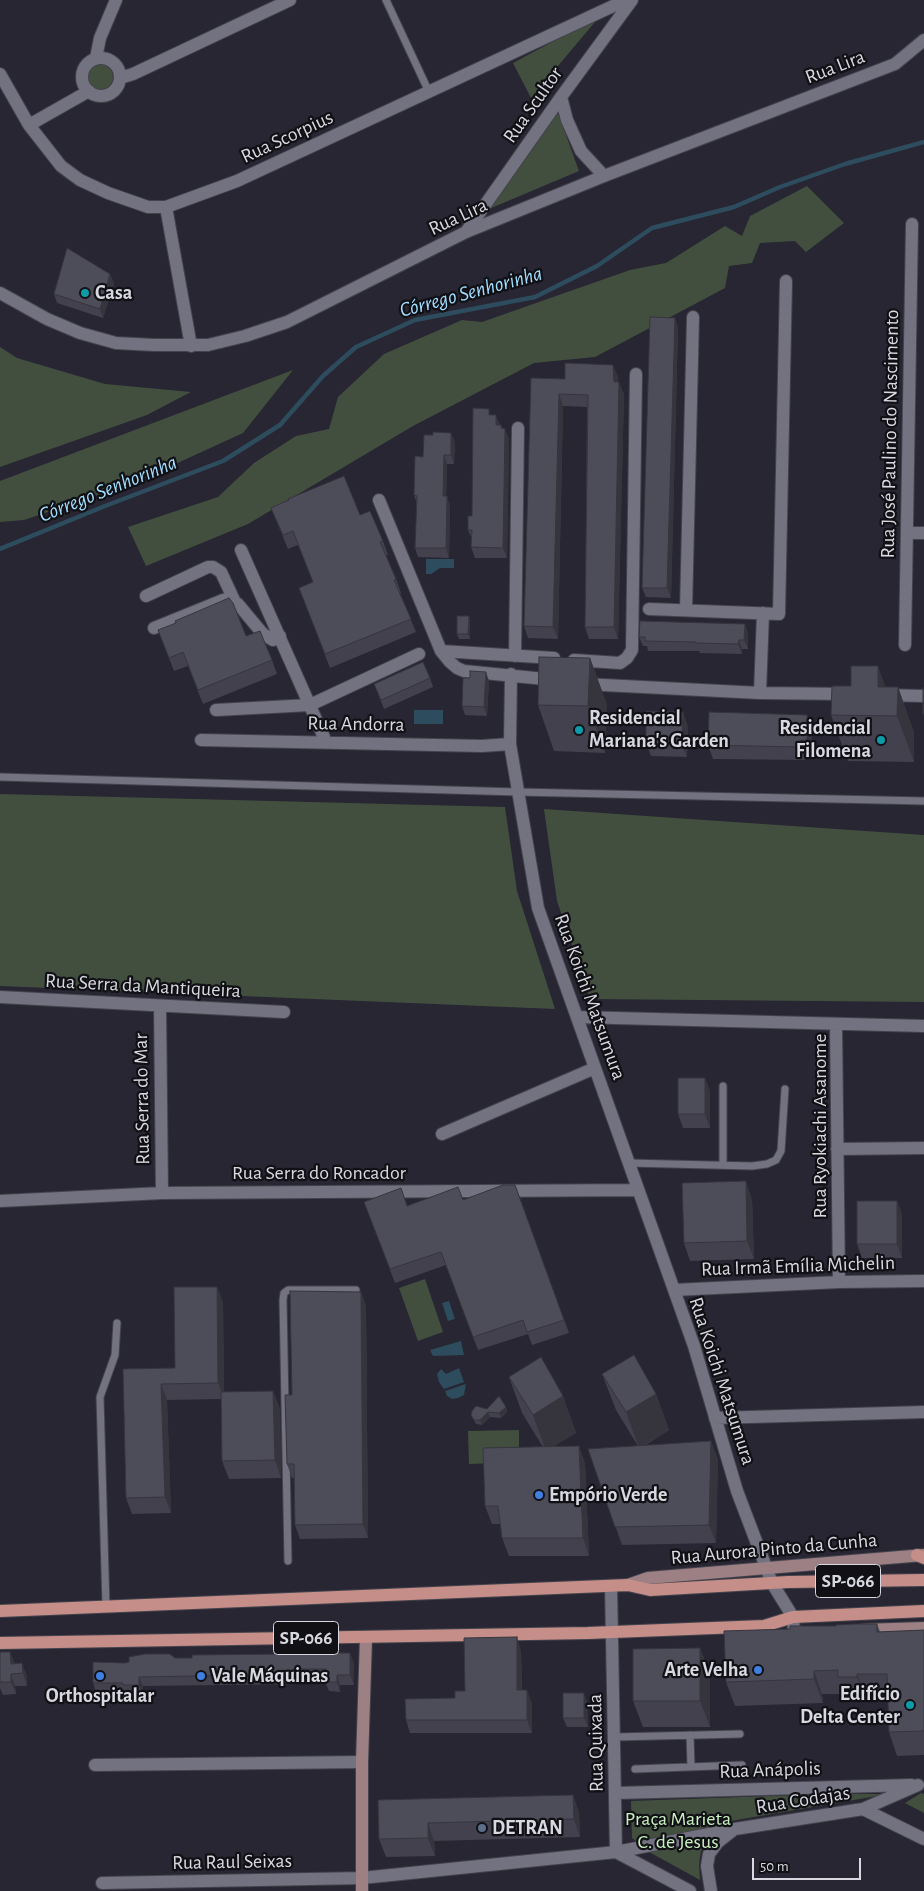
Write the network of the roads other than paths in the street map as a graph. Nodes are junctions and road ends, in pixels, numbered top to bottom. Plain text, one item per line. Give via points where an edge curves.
1 (116, 0) edge
2 (290, 0) edge
3 (386, 0) edge
4 (626, 0) edge
5 (632, 0) edge
6 (924, 40) edge
7 (96, 58) junction
8 (0, 74) edge
9 (120, 78) junction
10 (89, 91) junction
11 (429, 92) junction
12 (561, 97) junction
13 (29, 125) junction
14 (604, 176) junction
15 (166, 207) junction
16 (912, 224) dead end
17 (466, 232) junction
18 (786, 282) dead end
19 (0, 293) edge
20 (693, 317) dead end
21 (191, 346) junction
22 (636, 374) dead end
23 (518, 428) dead end
24 (379, 500) dead end
25 (907, 533) junction
26 (924, 533) edge
27 (241, 550) dead end
28 (146, 596) dead end
29 (234, 600) junction
30 (649, 609) dead end
31 (686, 610) junction
32 (763, 613) junction
33 (154, 628) dead end
34 (280, 636) junction
35 (905, 645) dead end
36 (441, 651) junction
37 (419, 654) dead end
38 (515, 656) junction
39 (511, 674) junction
40 (760, 693) junction
41 (924, 696) edge
42 (310, 705) junction
43 (216, 710) dead end
44 (201, 740) dead end
45 (326, 742) junction
46 (510, 744) junction
47 (0, 777) edge
48 (518, 792) junction
49 (924, 801) edge
50 (0, 997) edge
51 (160, 1006) junction
52 (284, 1012) dead end
53 (577, 1017) junction
54 (836, 1025) junction
55 (924, 1026) edge
56 (595, 1068) junction
57 (723, 1086) dead end
58 (785, 1089) dead end
59 (442, 1134) dead end
60 (924, 1148) edge
61 (836, 1149) junction
62 (629, 1163) junction
63 (723, 1166) junction
64 (638, 1190) junction
65 (162, 1193) junction
66 (0, 1201) edge
67 (924, 1281) edge
68 (839, 1282) junction
69 (356, 1290) edge
70 (674, 1290) junction
71 (117, 1323) dead end
72 (924, 1412) edge
73 (715, 1418) junction
74 (922, 1556) edge
75 (288, 1561) dead end
76 (765, 1564) junction
77 (924, 1580) edge
78 (772, 1583) junction
79 (628, 1585) junction
80 (611, 1586) junction
81 (106, 1607) junction
82 (0, 1611) edge
83 (924, 1611) edge
84 (793, 1617) junction
85 (764, 1626) junction
86 (924, 1628) edge
87 (852, 1630) edge
88 (612, 1632) junction
89 (366, 1638) junction
90 (0, 1643) edge
91 (740, 1734) dead end
92 (690, 1735) junction
93 (615, 1737) junction
94 (362, 1762) junction
95 (95, 1765) dead end
96 (742, 1766) dead end
97 (691, 1767) junction
98 (635, 1769) dead end
99 (921, 1785) edge
100 (616, 1793) junction
101 (863, 1809) junction
102 (735, 1829) junction
103 (924, 1839) edge
104 (616, 1852) junction
105 (102, 1883) dead end
106 (362, 1885) edge
107 (690, 1891) edge
108 (711, 1891) edge

1 - 7 street via 100,38
2 - 9 street
3 - 11 lane
4 - 11 street, Rua Scorpius
5 - 12 street, Rua Scultor
6 - 14 street, Rua Lira via 896,64
7 - 9 street via 113,62
7 - 10 street via 87,64 82,75
8 - 13 street, Rua Scorpius
9 - 10 street via 115,89 106,95
10 - 13 street
11 - 15 street, Rua Scorpius via 237,181
12 - 14 street via 581,151
12 - 17 street, Rua Scultor
13 - 15 street, Rua Scorpius via 61,166 80,180 148,207
14 - 17 street, Rua Lira
15 - 21 street
16 - 25 street, Rua José Paulino do Nascimento
17 - 21 street, Rua Lira via 287,322 245,336
18 - 32 street via 779,614
19 - 21 street, Rua Lira via 47,319 116,343
20 - 31 street
22 - 38 street via 632,650 620,663
23 - 38 street
24 - 36 street
25 - 26 street
25 - 35 street, Rua José Paulino do Nascimento
27 - 34 street
28 - 29 street via 213,567 221,572
29 - 33 street via 223,600
29 - 34 street via 263,634 273,640
30 - 31 street
31 - 32 street
32 - 40 street
34 - 42 street
36 - 38 street
36 - 39 street via 457,668
37 - 42 street
39 - 40 street via 592,685
39 - 46 street, Rua Koichi Matsumura
40 - 41 street
42 - 43 street
42 - 45 street
44 - 45 street, Rua Andorra
45 - 46 street, Rua Andorra
46 - 48 street, Rua Koichi Matsumura
47 - 48 lane
48 - 49 lane
48 - 53 street, Rua Koichi Matsumura via 538,908
50 - 51 street, Rua Serra da Mantiqueira
51 - 52 street, Rua Serra da Mantiqueira
51 - 65 street, Rua Serra do Mar
53 - 54 street
53 - 56 street, Rua Koichi Matsumura
54 - 55 street, Rua Ryokiachi Asanome
54 - 61 street, Rua Ryokiachi Asanome
56 - 59 street
56 - 62 street, Rua Koichi Matsumura
57 - 63 lane
58 - 63 lane via 783,1136 776,1160 767,1164
60 - 61 street
61 - 68 street, Rua Ryokiachi Asanome
62 - 63 lane
62 - 64 street, Rua Koichi Matsumura
64 - 65 street, Rua Serra do Roncador
64 - 70 street, Rua Koichi Matsumura
65 - 66 street, Rua Serra do Roncador
67 - 68 street, Rua Irmã Emília Michelin
68 - 70 street, Rua Irmã Emília Michelin
69 - 75 lane via 288,1290 284,1294
70 - 73 street, Rua Koichi Matsumura
71 - 81 lane via 115,1356 100,1397
72 - 73 street
73 - 76 street, Rua Koichi Matsumura via 737,1491
74 - 76 street, Rua Aurora Pinto da Cunha
76 - 78 street, Rua Koichi Matsumura
76 - 79 street, Rua Aurora Pinto da Cunha via 648,1578
77 - 78 main road, SP-066
78 - 79 main road, SP-066 via 650,1590
78 - 84 street, Rua Koichi Matsumura
79 - 80 main road, SP-066
80 - 81 main road, SP-066
80 - 88 street, Rua Quixada
81 - 82 main road, SP-066
83 - 84 main road, SP-066
84 - 85 main road, SP-066
84 - 85 street via 799,1633
85 - 88 main road, SP-066
86 - 87 street
88 - 89 main road, SP-066
88 - 93 street, Rua Quixada
89 - 90 main road, SP-066
89 - 94 street
91 - 92 lane
92 - 93 lane
92 - 97 lane
93 - 100 street, Rua Quixada
94 - 95 street
94 - 106 street
96 - 97 lane
97 - 98 lane
99 - 100 street, Rua Anápolis
99 - 101 street, Rua Codajas
100 - 104 street, Rua Quixada
101 - 102 street, Rua Codajas
101 - 103 street
102 - 104 street, Rua Codajas
102 - 108 street via 709,1854 707,1866
104 - 106 street, Rua Codajas
104 - 107 street
105 - 106 street, Rua Raul Seixas

